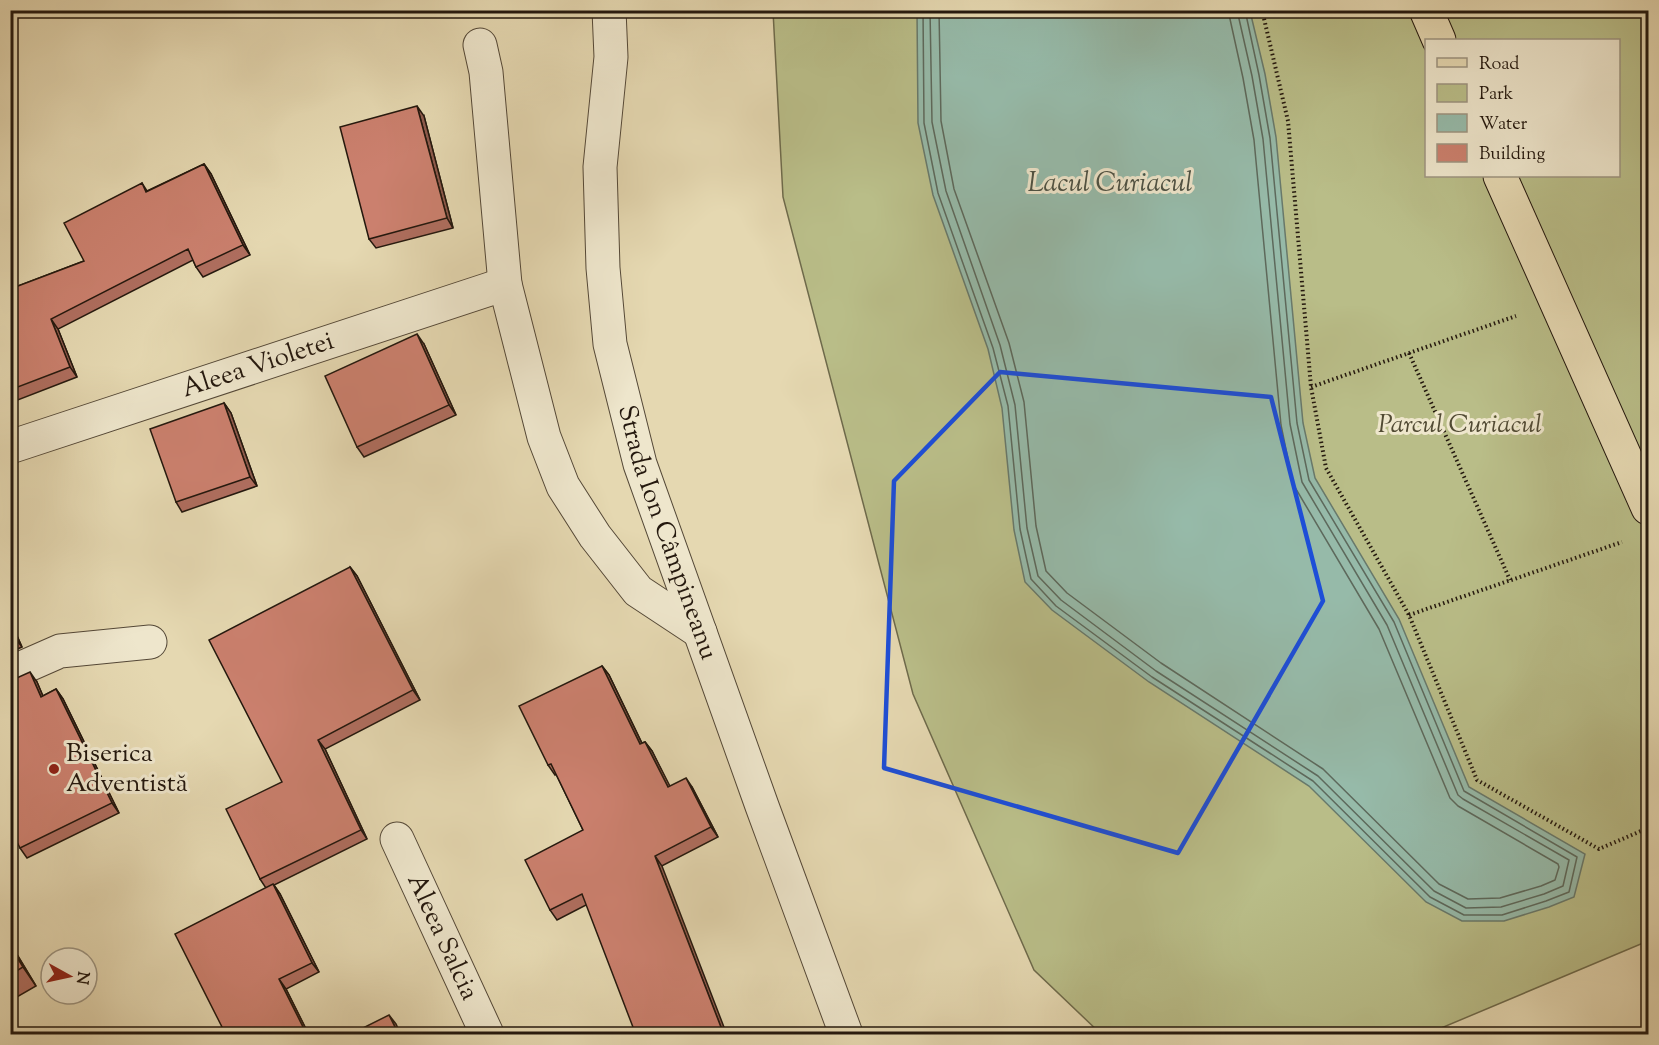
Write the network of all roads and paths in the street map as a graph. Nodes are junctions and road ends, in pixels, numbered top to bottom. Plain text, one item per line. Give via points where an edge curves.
1 (609, 10) edge
2 (1262, 10) edge
3 (1426, 10) edge
4 (1439, 39) edge
5 (480, 45) dead end
6 (1500, 177) edge
7 (505, 284) junction
8 (1556, 302) junction
9 (1409, 353) junction
10 (1311, 387) junction
11 (10, 447) edge
12 (1648, 508) edge
13 (1627, 540) dead end
14 (1510, 580) junction
15 (1409, 615) junction
16 (700, 632) junction
17 (150, 642) dead end
18 (10, 673) edge
19 (1648, 828) edge
20 (397, 839) dead end
21 (487, 1035) edge
22 (846, 1035) edge

1 - 16 street, Strada Ion Câmpineanu via 611,57 600,167 610,344 640,464
2 - 10 path via 1288,121
3 - 4 main road
5 - 7 street via 486,72
6 - 8 main road
7 - 11 street, Aleea Violetei
7 - 16 street via 544,437 563,486 595,536 638,591
8 - 9 path
8 - 12 main road
9 - 10 path
9 - 14 path
10 - 15 path via 1326,468
13 - 14 path
14 - 15 path
15 - 19 path via 1478,780 1599,849
16 - 22 street, Strada Ion Câmpineanu
17 - 18 street via 60,651
20 - 21 street, Aleea Salcia

